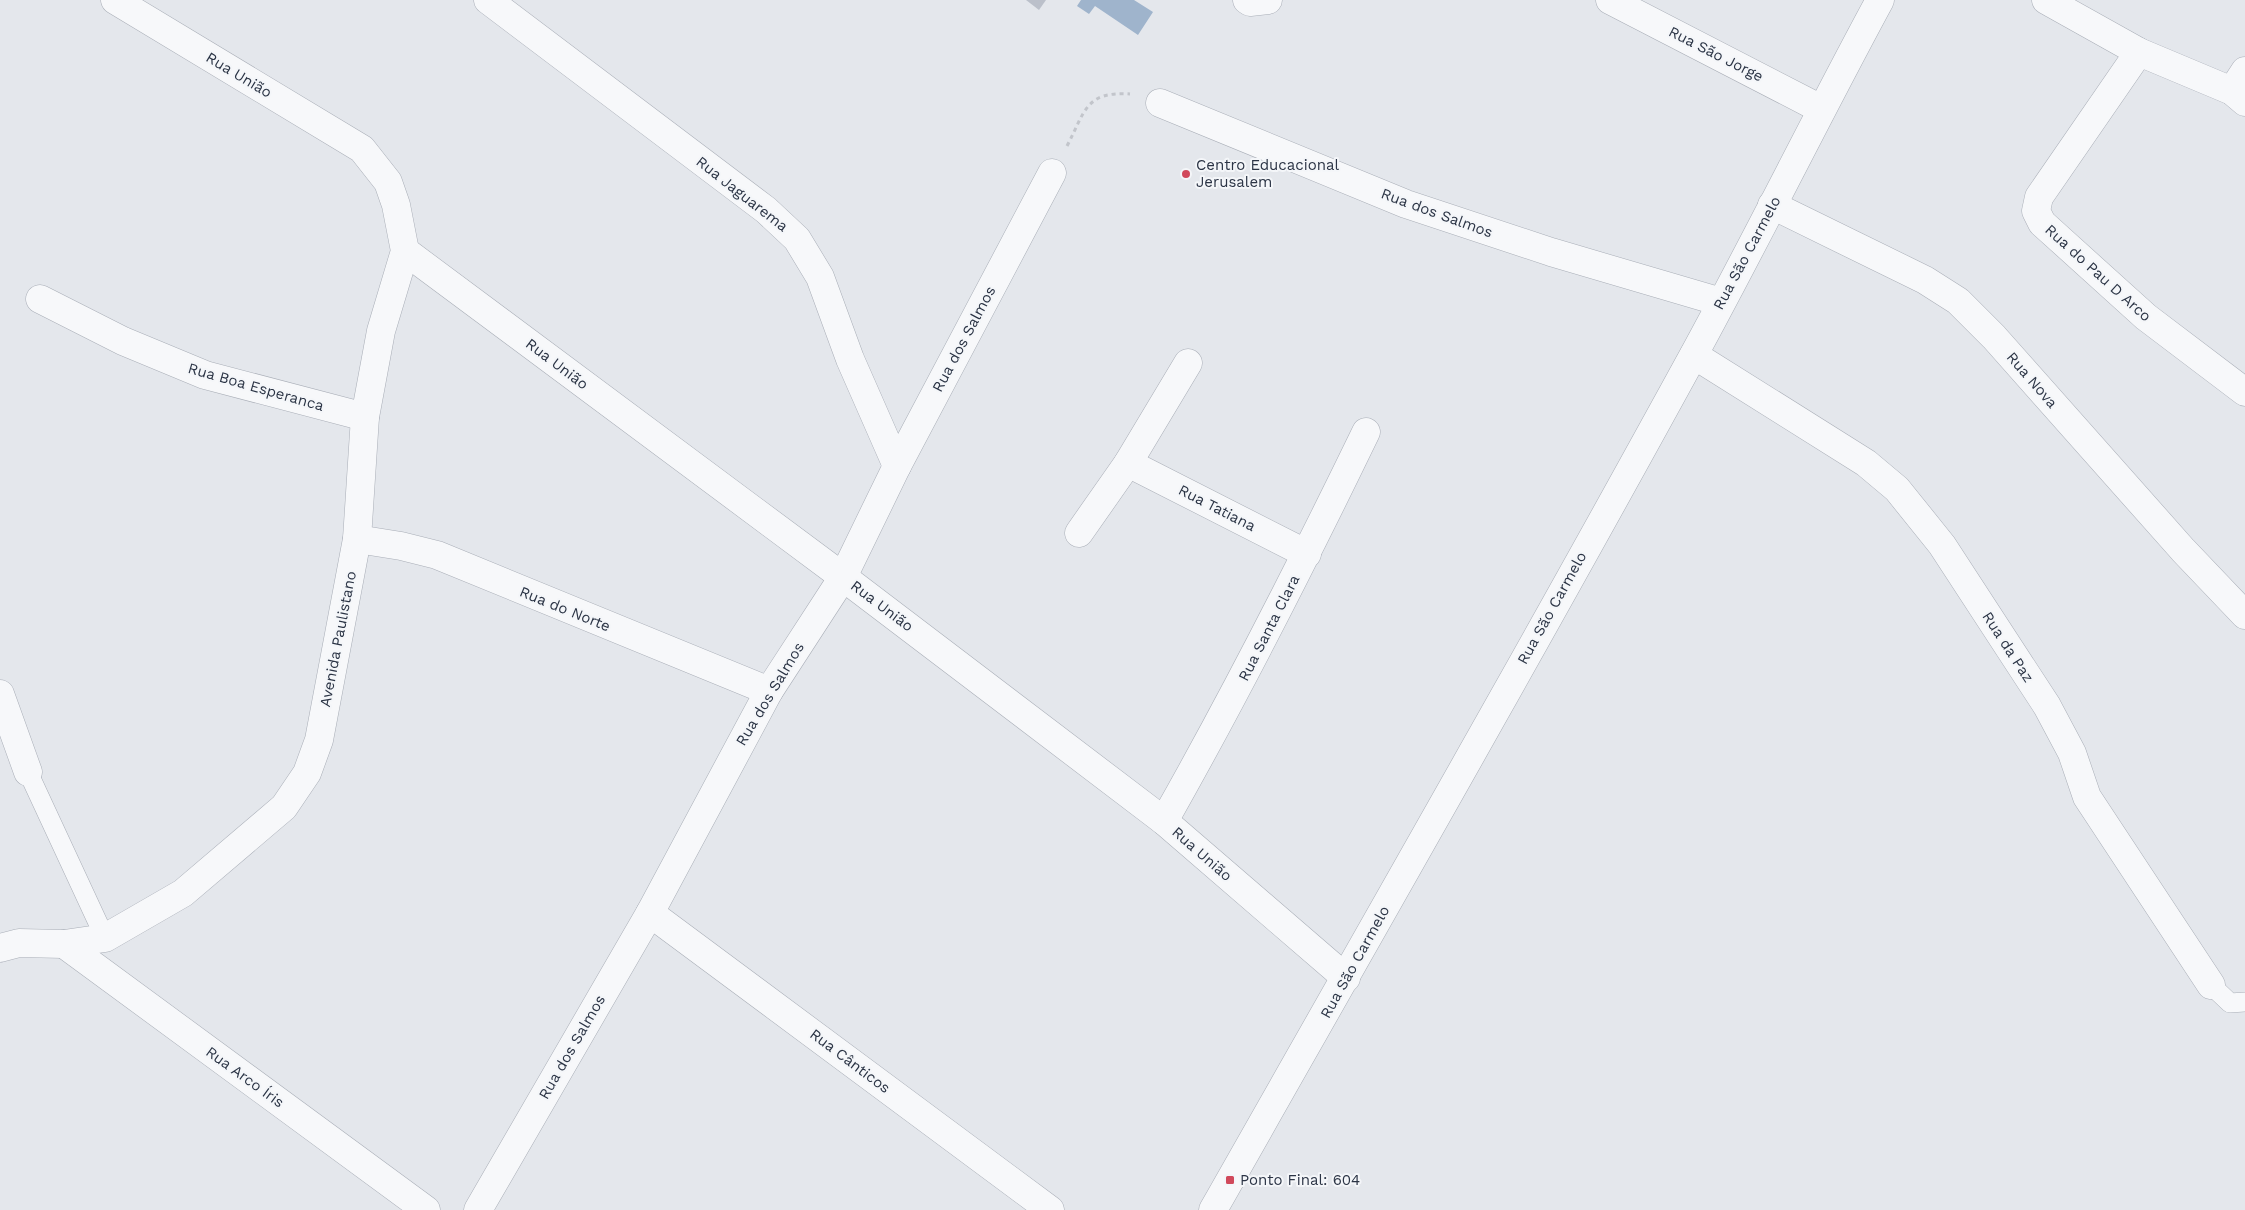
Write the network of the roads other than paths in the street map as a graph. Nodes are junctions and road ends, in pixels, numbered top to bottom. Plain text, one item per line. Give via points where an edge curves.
1 (115, 0) edge
2 (488, 0) edge
3 (1247, 0) edge
4 (1268, 0) edge
5 (1610, 0) edge
6 (1880, 0) edge
7 (2046, 0) edge
8 (2139, 52) junction
9 (2241, 88) edge
10 (1160, 103) road end
11 (1821, 109) junction
12 (362, 149) joint
13 (1052, 173) road end
14 (1772, 205) junction
15 (405, 251) junction
16 (40, 300) dead end
17 (1722, 302) junction
18 (1694, 355) junction
19 (1188, 363) dead end
20 (2245, 392) edge
21 (365, 417) junction
22 (1366, 432) dead end
23 (1128, 463) junction
24 (896, 466) junction
25 (1079, 533) dead end
26 (357, 539) junction
27 (1307, 554) junction
28 (843, 577) junction
29 (2245, 616) edge
30 (768, 691) junction
31 (0, 694) edge
32 (28, 772) joint
33 (1164, 821) junction
34 (650, 913) junction
35 (105, 938) junction
36 (64, 944) junction
37 (0, 948) edge
38 (1346, 978) junction
39 (2211, 985) joint
40 (2245, 1002) edge
41 (426, 1210) edge
42 (478, 1210) edge
43 (1050, 1210) edge
44 (1213, 1210) edge

1 - 12 street, Rua União
2 - 24 street, Rua Jaguarema via 766,210 797,239 820,277 850,359
3 - 4 street
5 - 11 street, Rua São Jorge
6 - 11 street, Rua São Carmelo
7 - 8 street
8 - 9 street
8 - 20 street, Rua do Pau D Arco via 2039,196 2036,211 2042,223 2146,316
10 - 17 street, Rua dos Salmos via 1406,204 1550,252
11 - 14 street, Rua São Carmelo
12 - 15 street, Avenida Paulistano via 388,182
13 - 24 street, Rua dos Salmos
14 - 17 street, Rua São Carmelo
14 - 29 street, Rua Nova via 1925,280 1958,301
15 - 21 street, Avenida Paulistano via 381,331
15 - 28 street, Rua União
16 - 21 street, Rua Boa Esperanca via 123,342 205,375
17 - 18 street, Rua São Carmelo
18 - 38 street, Rua São Carmelo
18 - 39 street, Rua da Paz via 1866,463 1897,489 1942,545 2047,706 2072,753 2087,797
19 - 23 street
21 - 26 street, Avenida Paulistano
22 - 27 street, Rua Santa Clara
23 - 25 street
23 - 27 street, Rua Tatiana
24 - 28 street, Rua dos Salmos
26 - 30 street, Rua do Norte via 437,555
26 - 35 street, Avenida Paulistano via 319,740 307,773 284,807 182,893
27 - 33 street, Rua Santa Clara via 1225,713
28 - 30 street, Rua dos Salmos
28 - 33 street, Rua União
30 - 34 street, Rua dos Salmos
31 - 32 street
32 - 35 lane
33 - 38 street, Rua União
34 - 42 street, Rua dos Salmos
34 - 43 street, Rua Cânticos
35 - 36 street, Avenida Paulistano
36 - 37 street, Avenida Paulistano via 19,944
36 - 41 street, Rua Arco Íris
38 - 44 street, Rua São Carmelo
39 - 40 lane, Rua da Paz via 2230,1004

